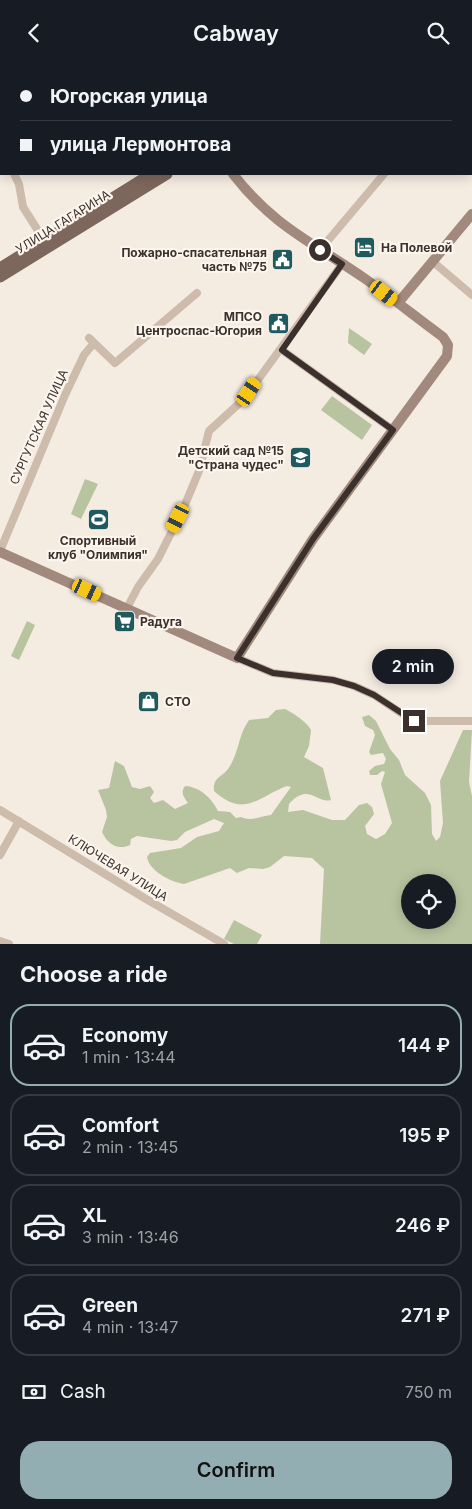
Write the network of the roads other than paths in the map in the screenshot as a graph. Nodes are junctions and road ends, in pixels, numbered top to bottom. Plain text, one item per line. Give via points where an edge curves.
1 (14, 175) edge
2 (150, 175) edge
3 (165, 175) edge
4 (234, 175) edge
5 (383, 175) edge
6 (472, 214) edge
7 (46, 244) junction
8 (320, 250) junction
9 (432, 261) junction
10 (342, 264) junction
11 (0, 268) edge
12 (0, 277) edge
13 (197, 293) dead end
14 (472, 295) edge
15 (398, 303) junction
16 (282, 350) junction
17 (393, 430) junction
18 (0, 551) edge
19 (127, 609) junction
20 (237, 658) junction
21 (472, 721) edge
22 (0, 809) edge
23 (19, 821) junction
24 (0, 855) edge
25 (0, 941) edge
26 (8, 944) edge
27 (224, 944) edge

1 - 7 street via 23,207
2 - 7 main road, УЛИЦА ГАГАРИНА
3 - 7 main road, УЛИЦА ГАГАРИНА
4 - 8 street via 262,208
5 - 8 street
6 - 9 street
7 - 11 main road, УЛИЦА ГАГАРИНА
7 - 12 main road, УЛИЦА ГАГАРИНА
8 - 10 street
9 - 14 street
9 - 15 street
10 - 15 street
10 - 16 street
13 - 18 street, СУРГУТСКАЯ УЛИЦА via 115,363 92,341 65,395
15 - 17 street via 443,337 448,345 447,356
16 - 17 street
16 - 19 street via 239,404 209,431 184,507 158,559
17 - 20 street via 313,539
18 - 19 street
19 - 20 street
20 - 21 street via 273,673 333,680 354,686 414,721
22 - 23 street, КЛЮЧЕВАЯ УЛИЦА
23 - 24 street
23 - 27 street, КЛЮЧЕВАЯ УЛИЦА
25 - 26 street

